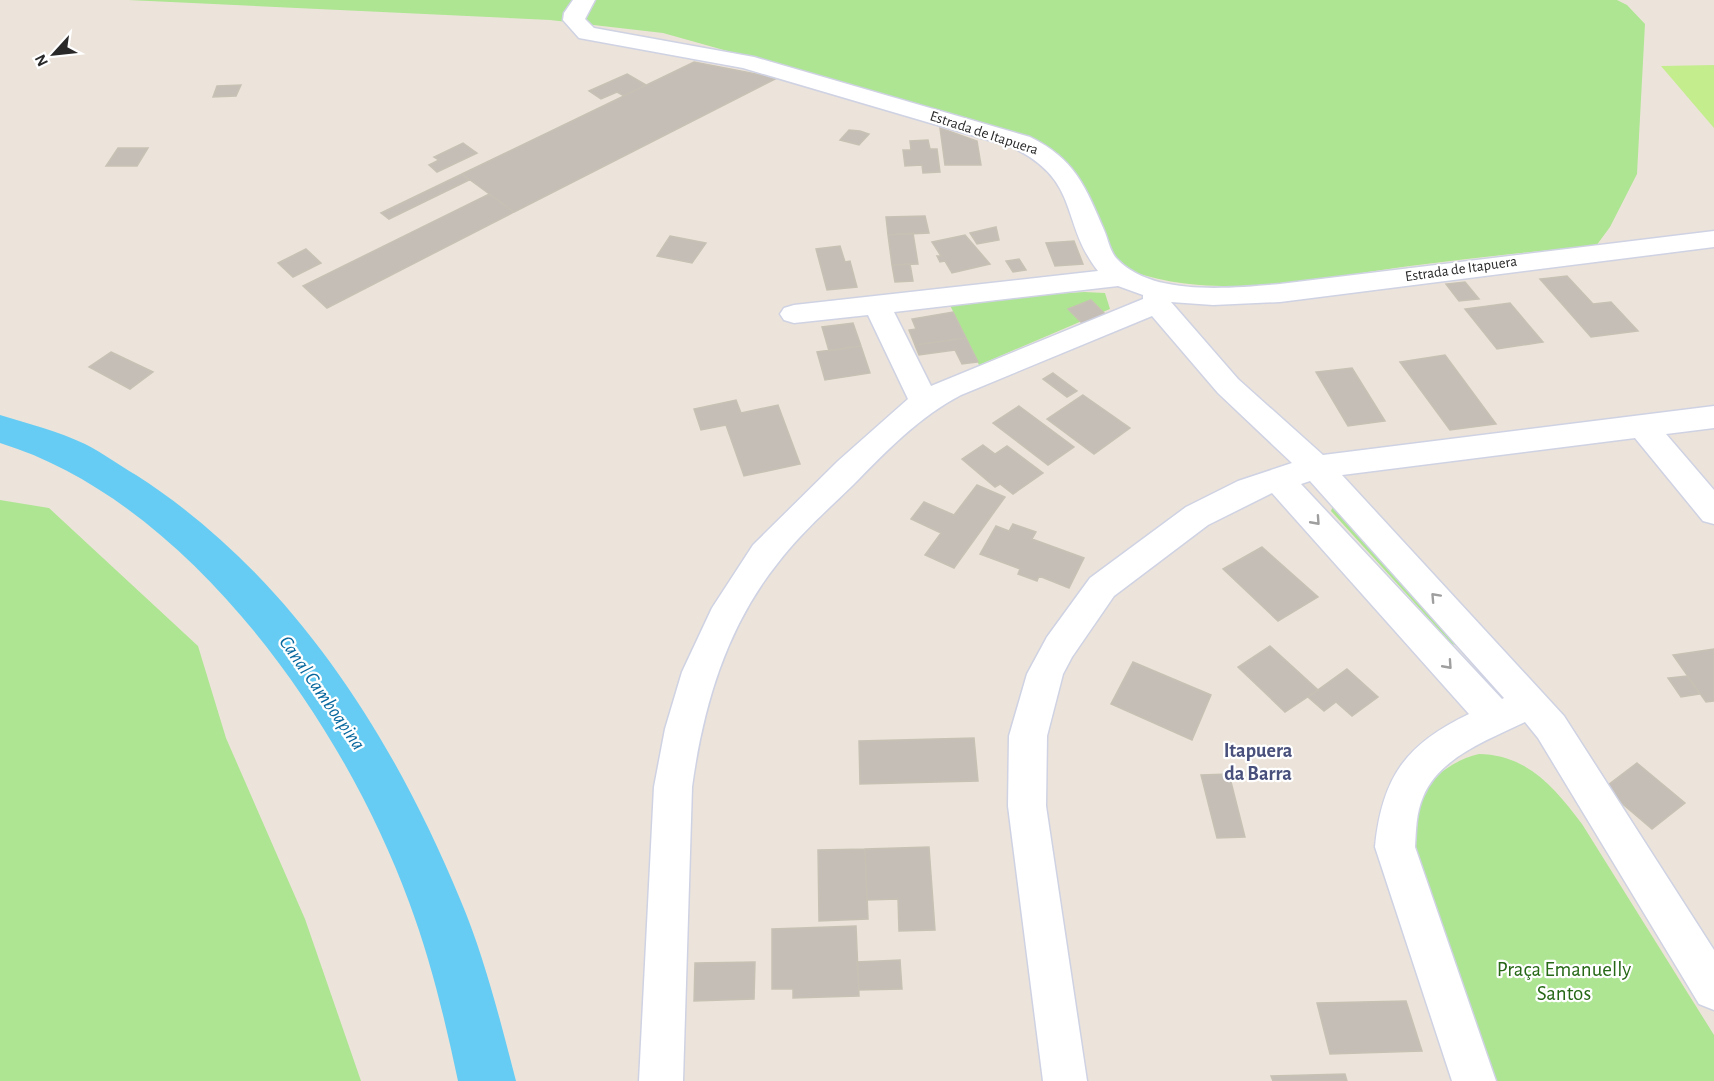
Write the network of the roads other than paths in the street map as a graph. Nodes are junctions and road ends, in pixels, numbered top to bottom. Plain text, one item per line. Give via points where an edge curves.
1 (584, 0) edge
2 (1714, 239) edge
3 (1122, 277) junction
4 (1157, 297) junction
5 (877, 305) junction
6 (794, 314) dead end
7 (924, 402) junction
8 (1714, 417) edge
9 (1642, 426) junction
10 (1316, 467) junction
11 (1277, 478) junction
12 (1714, 512) edge
13 (1514, 711) junction
14 (1714, 989) edge
15 (661, 1081) edge
16 (1065, 1081) edge
17 (1474, 1081) edge

1 - 3 street, Estrada de Itapuera via 574,20 587,33 746,62 1021,142 1047,153 1068,176 1101,256
2 - 4 street, Estrada de Itapuera via 1280,293
3 - 4 street, Estrada de Itapuera
3 - 5 street
4 - 7 street
4 - 10 street via 1228,386
5 - 6 street
5 - 7 street
7 - 15 street via 897,423 788,529 750,576 707,654 678,743 673,787
8 - 9 street
9 - 10 street
9 - 12 street
10 - 11 street
13 -> 10 street
11 -> 13 street
11 - 16 street via 1197,516 1102,587 1059,647 1045,674 1028,736 1027,794
13 - 14 street via 1551,727
13 - 17 street via 1427,758 1412,775 1395,820 1395,847

